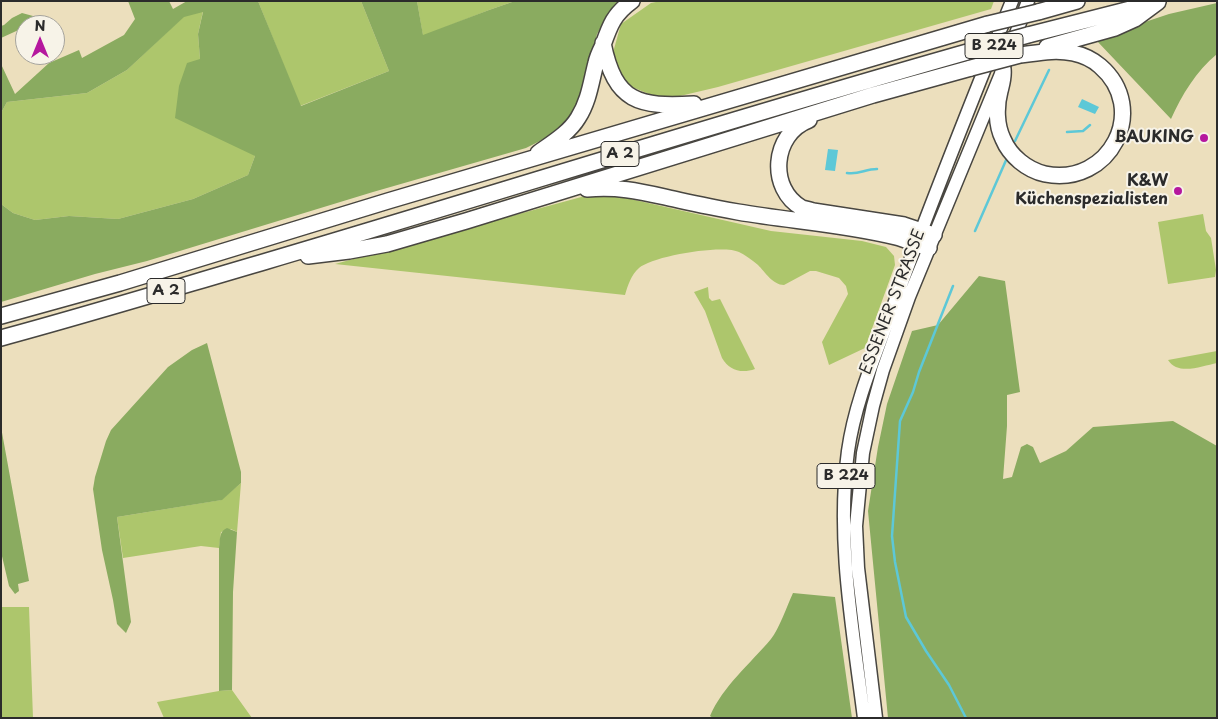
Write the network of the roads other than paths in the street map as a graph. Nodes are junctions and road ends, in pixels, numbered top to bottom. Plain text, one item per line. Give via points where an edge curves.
1 (632, 1) edge
2 (1012, 1) edge
3 (1077, 1) edge
4 (1160, 2) edge
5 (1033, 6) edge
6 (603, 43) junction
7 (1020, 55) junction
8 (1002, 69) junction
9 (873, 96) junction
10 (720, 103) junction
11 (526, 161) junction
12 (558, 192) junction
13 (925, 240) junction
14 (262, 262) junction
15 (1, 316) edge
16 (1, 338) edge
17 (864, 718) edge
18 (876, 718) edge

1 - 6 highway via 613,20
2 - 13 main road, ESSENER STRASSE / B 224 via 956,138
3 - 5 highway, A 2
4 - 7 highway via 1115,28
4 - 14 highway, A 2, bridge via 978,49
5 - 8 main road, ESSENER STRASSE / B 224
5 - 10 highway, A 2, bridge via 988,24
6 - 10 highway via 613,77 632,97 645,103 664,105
6 - 11 highway via 589,94 578,118 560,137
7 - 8 highway via 1074,53 1095,62 1111,77 1121,101 1122,119 1118,136 1102,160 1078,174 1065,176 1038,172 1014,156 1003,139 997,115
7 - 9 highway, bridge
8 - 13 main road, ESSENER STRASSE / B 224
9 - 12 highway
9 - 13 highway via 868,101 806,121 795,128 781,150 781,180 790,196 803,208 904,225
10 - 11 highway, A 2
11 - 15 highway, A 2
12 - 13 highway via 604,187 635,190 738,212
12 - 14 highway via 387,244
13 - 17 main road, ESSENER STRASSE / B 224 via 858,405 848,450 845,559
13 - 18 main road, ESSENER STRASSE / B 224 via 883,370 861,470 857,559
14 - 16 highway, A 2

